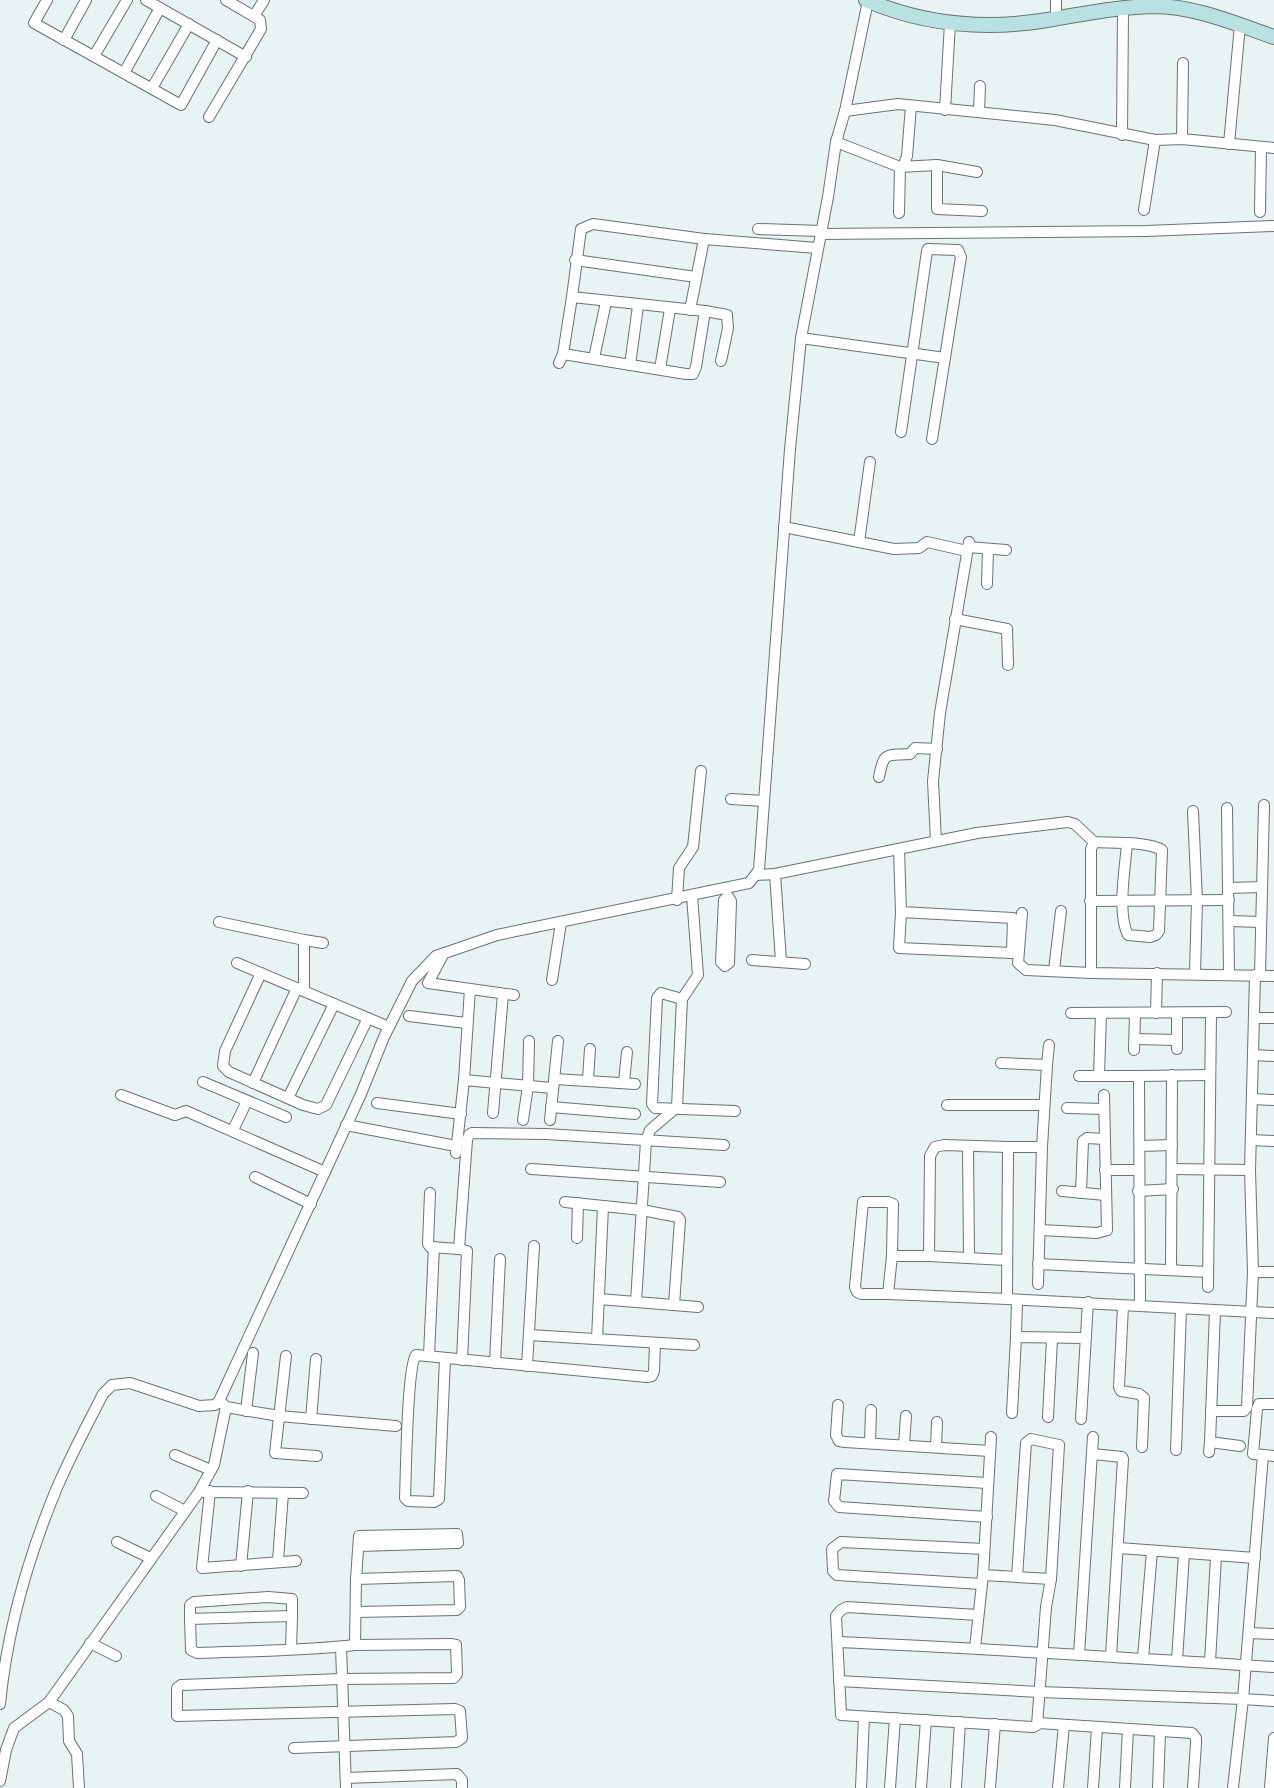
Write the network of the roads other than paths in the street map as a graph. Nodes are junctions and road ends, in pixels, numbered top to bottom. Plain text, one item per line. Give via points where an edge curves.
1 (47, 0) edge
2 (86, 0) edge
3 (126, 0) edge
4 (146, 0) edge
5 (226, 0) edge
6 (264, 0) edge
7 (867, 0) edge
8 (1056, 0) edge
9 (160, 8) junction
10 (1123, 8) junction
11 (254, 16) junction
12 (1056, 18) junction
13 (950, 23) junction
14 (188, 24) junction
15 (1240, 25) junction
16 (1274, 37) edge
17 (64, 40) junction
18 (217, 40) junction
19 (94, 56) junction
20 (246, 57) junction
21 (1183, 63) dead end
22 (124, 73) junction
23 (980, 86) dead end
24 (152, 88) junction
25 (911, 106) junction
26 (945, 110) junction
27 (845, 111) junction
28 (979, 112) junction
29 (209, 117) dead end
30 (1122, 135) junction
31 (1182, 139) junction
32 (1154, 140) junction
33 (836, 142) junction
34 (1229, 144) junction
35 (1261, 147) junction
36 (1274, 148) edge
37 (937, 165) junction
38 (902, 167) junction
39 (977, 172) dead end
40 (1144, 210) dead end
41 (982, 212) dead end
42 (1260, 212) dead end
43 (900, 213) dead end
44 (1274, 226) edge
45 (758, 229) dead end
46 (821, 232) junction
47 (704, 239) junction
48 (817, 248) junction
49 (575, 260) junction
50 (696, 277) junction
51 (572, 297) junction
52 (606, 302) junction
53 (638, 306) junction
54 (670, 309) junction
55 (690, 310) junction
56 (705, 311) junction
57 (801, 338) junction
58 (912, 353) junction
59 (594, 358) junction
60 (945, 358) junction
61 (721, 361) dead end
62 (630, 365) junction
63 (660, 369) junction
64 (901, 432) dead end
65 (932, 439) dead end
66 (870, 462) dead end
67 (784, 527) junction
68 (858, 542) junction
69 (968, 547) junction
70 (988, 549) junction
71 (1006, 550) dead end
72 (987, 584) dead end
73 (955, 620) junction
74 (1008, 665) dead end
75 (937, 749) junction
76 (701, 771) dead end
77 (879, 777) dead end
78 (731, 798) dead end
79 (764, 801) junction
80 (1264, 805) dead end
81 (1227, 808) dead end
82 (1193, 811) dead end
83 (936, 841) junction
84 (1094, 842) junction
85 (1127, 844) junction
86 (899, 849) junction
87 (775, 874) junction
88 (756, 875) junction
89 (1262, 887) junction
90 (1228, 888) junction
91 (728, 892) junction
92 (692, 896) junction
93 (676, 900) junction
94 (1229, 900) junction
95 (1090, 901) junction
96 (1197, 901) junction
97 (1123, 902) junction
98 (1160, 902) junction
99 (1263, 905) junction
100 (1274, 905) edge
101 (1061, 911) dead end
102 (901, 912) junction
103 (1022, 913) dead end
104 (1228, 921) junction
105 (219, 922) dead end
106 (1262, 922) junction
107 (561, 923) junction
108 (304, 940) junction
109 (322, 943) dead end
110 (444, 952) junction
111 (752, 960) dead end
112 (781, 961) junction
113 (238, 963) dead end
114 (805, 964) dead end
115 (1054, 970) junction
116 (261, 973) junction
117 (1091, 973) junction
118 (1157, 973) junction
119 (1195, 973) junction
120 (1228, 974) junction
121 (1258, 975) junction
122 (1274, 976) edge
123 (552, 980) dead end
124 (470, 989) junction
125 (300, 990) junction
126 (503, 994) junction
127 (514, 995) dead end
128 (682, 999) junction
129 (334, 1004) junction
130 (1177, 1012) junction
131 (1226, 1012) dead end
132 (1070, 1013) dead end
133 (1135, 1013) junction
134 (1156, 1013) junction
135 (1211, 1013) junction
136 (1101, 1014) junction
137 (409, 1016) dead end
138 (368, 1018) junction
139 (1254, 1018) junction
140 (1274, 1018) edge
141 (466, 1023) junction
142 (389, 1027) junction
143 (529, 1041) dead end
144 (558, 1041) dead end
145 (1049, 1045) dead end
146 (590, 1049) dead end
147 (627, 1052) dead end
148 (1253, 1055) junction
149 (1274, 1056) edge
150 (1001, 1063) dead end
151 (1047, 1065) junction
152 (1099, 1075) junction
153 (1172, 1075) junction
154 (1210, 1075) junction
155 (1079, 1076) dead end
156 (1139, 1076) junction
157 (588, 1079) junction
158 (464, 1080) junction
159 (203, 1082) dead end
160 (253, 1083) junction
161 (554, 1083) junction
162 (496, 1084) junction
163 (528, 1086) junction
164 (121, 1095) dead end
165 (1104, 1095) dead end
166 (288, 1098) junction
167 (1252, 1099) junction
168 (1274, 1100) edge
169 (247, 1101) junction
170 (377, 1103) dead end
171 (947, 1105) dead end
172 (1044, 1105) junction
173 (551, 1107) junction
174 (677, 1107) junction
175 (1067, 1108) dead end
176 (1104, 1109) junction
177 (735, 1111) dead end
178 (493, 1113) dead end
179 (461, 1114) junction
180 (635, 1114) dead end
181 (286, 1117) dead end
182 (523, 1120) dead end
183 (550, 1120) dead end
184 (346, 1125) junction
185 (233, 1130) junction
186 (1104, 1139) junction
187 (1251, 1140) junction
188 (646, 1141) junction
189 (1274, 1141) edge
190 (724, 1145) dead end
191 (1140, 1146) junction
192 (1172, 1146) junction
193 (968, 1147) junction
194 (1008, 1147) junction
195 (1042, 1147) junction
196 (531, 1169) dead end
197 (1105, 1170) junction
198 (1139, 1170) junction
199 (1172, 1170) junction
200 (1210, 1170) junction
201 (1250, 1170) junction
202 (325, 1172) junction
203 (255, 1177) dead end
204 (644, 1178) junction
205 (720, 1182) dead end
206 (1173, 1189) junction
207 (1062, 1191) dead end
208 (1138, 1191) junction
209 (430, 1193) dead end
210 (1081, 1193) junction
211 (1105, 1195) junction
212 (565, 1202) dead end
213 (311, 1204) junction
214 (578, 1204) junction
215 (603, 1206) junction
216 (642, 1210) junction
217 (1041, 1230) junction
218 (577, 1238) dead end
219 (534, 1246) dead end
220 (434, 1247) junction
221 (459, 1248) junction
222 (892, 1256) junction
223 (928, 1256) junction
224 (969, 1258) junction
225 (500, 1259) dead end
226 (1006, 1260) junction
227 (1038, 1264) junction
228 (1138, 1267) junction
229 (1171, 1269) junction
230 (1208, 1272) junction
231 (1253, 1272) junction
232 (1274, 1272) edge
233 (1038, 1284) dead end
234 (1208, 1287) dead end
235 (888, 1294) junction
236 (599, 1299) junction
237 (1012, 1300) junction
238 (636, 1302) junction
239 (1088, 1302) junction
240 (674, 1305) junction
241 (1123, 1306) junction
242 (1140, 1306) junction
243 (698, 1307) dead end
244 (1181, 1309) junction
245 (1215, 1311) junction
246 (1250, 1312) junction
247 (1274, 1313) edge
248 (529, 1335) junction
249 (1016, 1336) junction
250 (1085, 1338) junction
251 (598, 1339) junction
252 (1052, 1339) junction
253 (655, 1343) junction
254 (694, 1345) dead end
255 (253, 1353) dead end
256 (429, 1355) junction
257 (286, 1356) dead end
258 (445, 1358) junction
259 (316, 1359) dead end
260 (462, 1360) junction
261 (495, 1363) junction
262 (527, 1366) junction
263 (223, 1404) junction
264 (1274, 1404) edge
265 (838, 1406) dead end
266 (871, 1410) dead end
267 (246, 1411) junction
268 (1211, 1411) junction
269 (1012, 1413) dead end
270 (278, 1416) junction
271 (906, 1416) dead end
272 (1048, 1418) dead end
273 (311, 1419) junction
274 (1081, 1420) dead end
275 (937, 1422) dead end
276 (396, 1426) dead end
277 (991, 1437) dead end
278 (1094, 1437) dead end
279 (870, 1443) junction
280 (904, 1446) junction
281 (1240, 1446) dead end
282 (936, 1447) junction
283 (1142, 1447) dead end
284 (1176, 1450) dead end
285 (990, 1451) junction
286 (1093, 1454) junction
287 (175, 1455) dead end
288 (1269, 1455) edge
289 (317, 1456) dead end
290 (211, 1470) junction
291 (988, 1483) junction
292 (210, 1491) junction
293 (248, 1491) junction
294 (199, 1492) junction
295 (283, 1493) junction
296 (303, 1493) dead end
297 (156, 1496) dead end
298 (185, 1511) junction
299 (987, 1517) junction
300 (117, 1542) dead end
301 (359, 1546) junction
302 (1118, 1548) junction
303 (984, 1549) junction
304 (1152, 1551) junction
305 (1184, 1554) junction
306 (1216, 1557) junction
307 (150, 1558) junction
308 (1255, 1558) junction
309 (278, 1561) junction
310 (296, 1562) dead end
311 (241, 1566) junction
312 (1017, 1577) junction
313 (356, 1579) junction
314 (982, 1579) junction
315 (1050, 1579) junction
316 (356, 1612) junction
317 (978, 1615) junction
318 (292, 1616) junction
319 (190, 1619) junction
320 (1249, 1633) junction
321 (1274, 1634) edge
322 (838, 1642) junction
323 (90, 1643) junction
324 (355, 1645) junction
325 (341, 1647) junction
326 (975, 1648) junction
327 (292, 1649) junction
328 (1043, 1654) junction
329 (1078, 1655) junction
330 (116, 1656) dead end
331 (1111, 1656) junction
332 (1143, 1658) junction
333 (1177, 1660) junction
334 (1210, 1662) junction
335 (1246, 1665) junction
336 (1274, 1666) edge
337 (341, 1679) junction
338 (839, 1681) junction
339 (1039, 1692) junction
340 (1243, 1699) junction
341 (1274, 1701) edge
342 (49, 1702) junction
343 (0, 1704) edge
344 (343, 1713) junction
345 (864, 1716) junction
346 (894, 1718) junction
347 (926, 1720) junction
348 (960, 1722) junction
349 (995, 1724) junction
350 (1038, 1724) junction
351 (1064, 1725) junction
352 (1097, 1728) junction
353 (1128, 1729) junction
354 (1160, 1732) junction
355 (1274, 1738) edge
356 (346, 1747) junction
357 (294, 1748) dead end
358 (3, 1750) edge
359 (1273, 1767) edge
360 (0, 1781) edge
361 (346, 1783) edge
362 (79, 1788) edge
363 (462, 1788) edge
364 (861, 1788) edge
365 (890, 1788) edge
366 (921, 1788) edge
367 (956, 1788) edge
368 (990, 1788) edge
369 (1058, 1788) edge
370 (1093, 1788) edge
371 (1126, 1788) edge
372 (1158, 1788) edge
373 (1194, 1788) edge
374 (1233, 1788) edge
375 (1270, 1788) edge

1 - 17 street via 34,23
2 - 17 street
3 - 19 street
4 - 9 street
5 - 11 street
6 - 11 street
7 - 13 main road via 898,13
7 - 27 street
8 - 12 street
9 - 14 street
9 - 22 street
10 - 12 main road
10 - 15 main road via 1155,6 1179,9
10 - 30 street
11 - 20 street via 260,20 262,29
12 - 13 main road via 1001,26
13 - 26 street
14 - 18 street
14 - 24 street
15 - 16 main road
15 - 34 street
17 - 19 street
18 - 20 street
18 - 24 street via 182,105
19 - 22 street
20 - 29 street
21 - 31 street
22 - 24 street
23 - 28 street
25 - 26 street
25 - 27 street via 898,104
25 - 38 street via 907,156
26 - 28 street
27 - 33 street
28 - 30 street via 1055,120
30 - 32 street
31 - 32 street
31 - 34 street
32 - 40 street
33 - 38 street
33 - 46 street
34 - 35 street
35 - 36 street
35 - 42 street
37 - 38 street
37 - 39 street
37 - 41 street via 937,209
38 - 43 street
44 - 46 street via 1146,231
45 - 46 street
46 - 48 street
47 - 48 street
47 - 49 street via 593,224 580,229
47 - 50 street
48 - 57 street
49 - 50 street
49 - 51 street
50 - 55 street
51 - 52 street
51 - 59 street via 561,358
52 - 53 street
52 - 59 street
53 - 54 street
53 - 62 street
54 - 55 street
54 - 63 street
55 - 56 street
56 - 61 street via 727,316 728,328
56 - 63 street via 693,374
57 - 58 street
57 - 67 street
58 - 60 street
58 - 60 street via 927,251 938,248 958,250 961,255
58 - 64 street
59 - 62 street
60 - 65 street
62 - 63 street
66 - 68 street
67 - 68 street
67 - 79 street
68 - 69 street via 910,550 927,542
69 - 70 street
69 - 73 street
70 - 71 street
70 - 72 street
73 - 74 street via 1007,628
73 - 75 street
75 - 77 street via 915,748 910,754 888,754 881,763
75 - 83 street via 933,781
76 - 93 street via 692,847 679,868
78 - 79 street
79 - 88 street via 762,856
80 - 89 street
81 - 90 street
82 - 96 street
83 - 84 street via 1068,822 1075,824
83 - 86 street
84 - 85 street
84 - 95 street
85 - 97 street
85 - 98 street via 1156,846 1162,850
86 - 87 street
86 - 102 street
87 - 88 street
87 - 112 street
88 - 91 street via 749,883
89 - 90 street
89 - 99 street
90 - 94 street
91 - 91 street via 731,901 729,963 725,966 721,962 724,900
91 - 92 street
92 - 93 street
92 - 128 street via 698,975
93 - 107 street
94 - 96 street
94 - 104 street
95 - 97 street
95 - 117 street
96 - 98 street
96 - 119 street
97 - 98 street
97 - 98 street via 1128,935 1150,937 1159,931
99 - 100 street
99 - 106 street
101 - 115 street
102 - 102 street via 1014,918 1012,953 899,948
103 - 115 street via 1018,963 1026,970
104 - 106 street
104 - 120 street
105 - 108 street
106 - 121 street
107 - 110 street via 497,935
107 - 123 street
108 - 109 street
108 - 125 street
110 - 124 street via 428,983
110 - 142 street via 412,981
111 - 112 street
112 - 114 street
113 - 116 street
115 - 117 street
116 - 125 street
116 - 160 street via 222,1062 226,1070
117 - 118 street
118 - 119 street
118 - 134 street
119 - 120 street
120 - 121 street
121 - 122 street
121 - 139 street
124 - 126 street
124 - 141 street
125 - 129 street
125 - 160 street
126 - 127 street
126 - 162 street
128 - 174 street
128 - 174 street via 665,993 657,998 651,1097 655,1108
129 - 138 street
129 - 166 street
130 - 133 street via 1177,1044 1135,1044
130 - 134 street
130 - 135 street
131 - 135 street
132 - 136 street
133 - 134 street
133 - 136 street
135 - 154 street
136 - 152 street
137 - 141 street
138 - 142 street
138 - 166 street via 326,1105 313,1109
139 - 140 street
139 - 148 street
141 - 158 street
142 - 184 street
143 - 163 street
144 - 161 street
145 - 151 street
146 - 157 street
147 - 157 street via 630,1083
148 - 149 street
148 - 167 street
150 - 151 street
151 - 172 street
152 - 155 street
152 - 156 street
153 - 154 street
153 - 156 street
153 - 192 street
154 - 200 street
156 - 191 street
157 - 161 street
158 - 162 street
158 - 179 street
159 - 169 street
160 - 166 street
161 - 163 street
161 - 173 street
162 - 163 street
162 - 178 street
163 - 182 street
164 - 185 street via 175,1116 186,1111
165 - 176 street
167 - 168 street
167 - 187 street
169 - 181 street
169 - 185 street
170 - 179 street
171 - 172 street
172 - 195 street
173 - 180 street
173 - 183 street
174 - 177 street
174 - 188 street via 650,1130
175 - 176 street
176 - 186 street
179 - 184 street via 456,1150
184 - 202 street
185 - 202 street
186 - 197 street
186 - 210 street via 1087,1138 1083,1141
187 - 189 street
187 - 201 street
188 - 190 street
188 - 204 street
188 - 221 street via 472,1133 469,1135
191 - 192 street
191 - 198 street
192 - 199 street
193 - 194 street
193 - 223 street via 934,1147 930,1156
193 - 224 street
194 - 195 street
194 - 226 street
195 - 217 street
196 - 204 street
197 - 198 street
197 - 211 street
198 - 208 street
199 - 200 street
199 - 206 street
200 - 201 street
200 - 230 street
201 - 231 street
202 - 213 street
203 - 213 street
204 - 205 street
204 - 216 street
206 - 208 street
206 - 229 street
207 - 210 street
208 - 228 street
209 - 220 street via 428,1244
210 - 211 street
211 - 217 street via 1108,1226 1105,1232
212 - 214 street
213 - 263 street
214 - 215 street
214 - 218 street
215 - 216 street
215 - 236 street
216 - 238 street
216 - 240 street via 675,1215 680,1220
217 - 227 street
219 - 248 street
220 - 221 street
220 - 256 street
221 - 260 street via 467,1251
222 - 223 street
222 - 235 street
222 - 235 street via 893,1204 863,1202 855,1287 861,1294
223 - 224 street
224 - 226 street
225 - 261 street
226 - 237 street
227 - 228 street
227 - 233 street
228 - 229 street
228 - 242 street
229 - 230 street
230 - 234 street
231 - 232 street
231 - 246 street
235 - 237 street
236 - 238 street
236 - 251 street
237 - 239 street
237 - 249 street
238 - 240 street
239 - 241 street
239 - 250 street
240 - 243 street
241 - 242 street
241 - 283 street via 1119,1387 1121,1392 1139,1394 1144,1398
242 - 244 street
244 - 245 street
244 - 284 street
245 - 246 street
245 - 268 street
246 - 247 street
246 - 268 street via 1246,1407 1240,1411
248 - 251 street
248 - 262 street
249 - 252 street
249 - 269 street
250 - 252 street
250 - 274 street
251 - 253 street
252 - 272 street
253 - 254 street
253 - 262 street via 652,1376
255 - 267 street
256 - 258 street
256 - 258 street via 416,1355 412,1365 405,1498 408,1501 434,1502 439,1499
257 - 270 street
258 - 260 street
259 - 273 street
260 - 261 street
261 - 262 street
263 - 267 street
263 - 290 street
263 - 343 street via 199,1406 130,1383 112,1386 103,1394 56,1489 30,1556 6,1657
264 - 288 street via 1259,1404 1257,1409 1253,1454
265 - 279 street via 836,1435 839,1440
266 - 279 street
267 - 270 street
268 - 281 street via 1210,1447
270 - 273 street
270 - 289 street via 275,1453
271 - 280 street
273 - 276 street
275 - 282 street
277 - 285 street
278 - 286 street
279 - 280 street
280 - 282 street
282 - 285 street
285 - 291 street
286 - 302 street via 1123,1459
286 - 329 street
287 - 290 street
288 - 308 street
290 - 294 street
291 - 299 street
291 - 299 street via 837,1474 834,1501 839,1507
292 - 293 street
292 - 294 street
292 - 311 street via 202,1568
293 - 295 street
293 - 311 street
294 - 298 street
295 - 296 street
295 - 309 street
297 - 298 street
298 - 307 street
299 - 303 street
300 - 307 street
301 - 301 street via 379,1546 458,1543 457,1534 359,1536
301 - 313 street
302 - 304 street
302 - 331 street
303 - 314 street
303 - 314 street via 841,1542 832,1549 833,1571 837,1575
304 - 305 street
304 - 332 street
305 - 306 street
305 - 333 street
306 - 308 street
306 - 334 street
307 - 323 street
308 - 320 street
309 - 310 street
309 - 311 street
312 - 314 street
312 - 315 street
312 - 315 street via 1026,1443 1031,1439 1060,1444
313 - 316 street
313 - 316 street via 457,1576 460,1607 457,1610
314 - 317 street
315 - 328 street
316 - 324 street
317 - 322 street via 847,1608 836,1616
317 - 326 street
318 - 319 street
318 - 319 street via 292,1599 268,1597 194,1602 190,1605
318 - 327 street
319 - 327 street via 192,1652
320 - 321 street
320 - 335 street
322 - 326 street
322 - 338 street
323 - 330 street
323 - 342 street
324 - 325 street
324 - 337 street via 456,1645 458,1674 454,1678
325 - 327 street
325 - 337 street
326 - 328 street
328 - 329 street
328 - 339 street
329 - 331 street
331 - 332 street
332 - 333 street
333 - 334 street
334 - 335 street
335 - 336 street
335 - 340 street
337 - 344 street
337 - 344 street via 178,1685 176,1714 180,1717
338 - 339 street
338 - 345 street via 841,1715
339 - 340 street
339 - 350 street
340 - 341 street
340 - 374 street
342 - 358 street via 14,1728
342 - 362 street via 68,1716 69,1741 77,1754
344 - 356 street
344 - 356 street via 455,1709 460,1712 461,1720 462,1738 456,1742
345 - 346 street
345 - 364 street
346 - 347 street
346 - 365 street
347 - 348 street
347 - 366 street
348 - 349 street
348 - 367 street
349 - 350 street via 1033,1727
349 - 368 street
350 - 351 street
351 - 352 street
351 - 369 street
352 - 353 street
352 - 370 street
353 - 354 street
353 - 371 street
354 - 372 street
354 - 373 street via 1194,1735
355 - 359 street
356 - 357 street
356 - 361 street
358 - 360 street
359 - 375 street
361 - 363 street via 457,1774 462,1780

